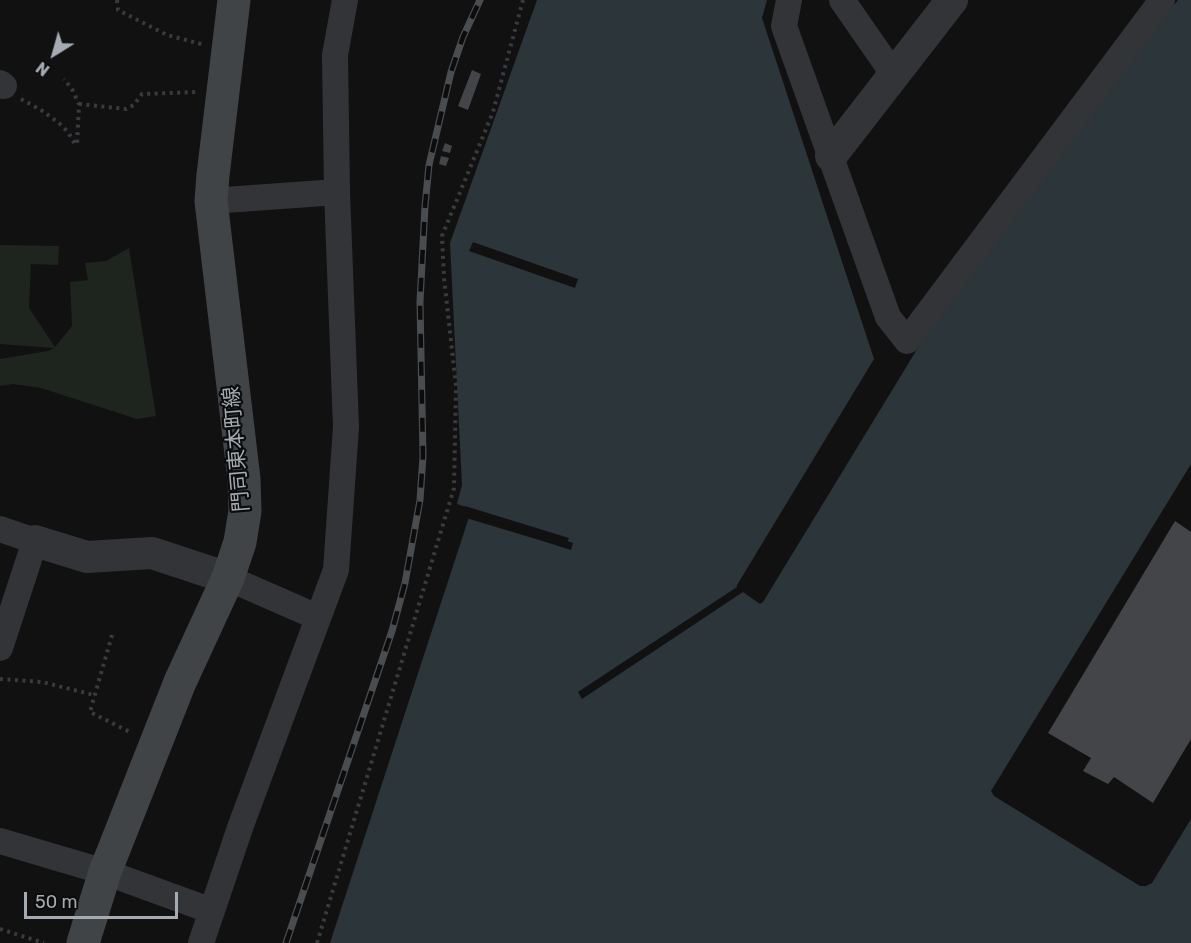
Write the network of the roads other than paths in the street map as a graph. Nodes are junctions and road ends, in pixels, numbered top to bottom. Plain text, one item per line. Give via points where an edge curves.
1 (234, 0) edge
2 (345, 0) edge
3 (789, 0) edge
4 (842, 0) edge
5 (952, 0) edge
6 (1162, 0) edge
7 (894, 75) junction
8 (831, 156) junction
9 (337, 192) junction
10 (211, 201) junction
11 (0, 529) edge
12 (35, 541) junction
13 (228, 578) junction
14 (318, 617) junction
15 (0, 648) edge
16 (0, 841) edge
17 (105, 872) junction
18 (212, 912) junction
19 (83, 943) edge
20 (201, 943) edge

1 - 10 main road, 門司東本町線
2 - 9 street via 335,55
3 - 8 street via 784,26
4 - 7 street
5 - 7 street
6 - 8 street via 907,341 888,317
7 - 8 street
9 - 10 street
9 - 14 street via 346,427 336,570
10 - 13 main road, 門司東本町線 via 244,479 245,511 240,542
11 - 12 street
12 - 13 street via 87,557 152,553
12 - 15 street
13 - 14 street
13 - 17 main road, 門司東本町線 via 180,682
14 - 18 street
16 - 17 street
17 - 18 street
17 - 19 main road, 門司東本町線
18 - 20 street

